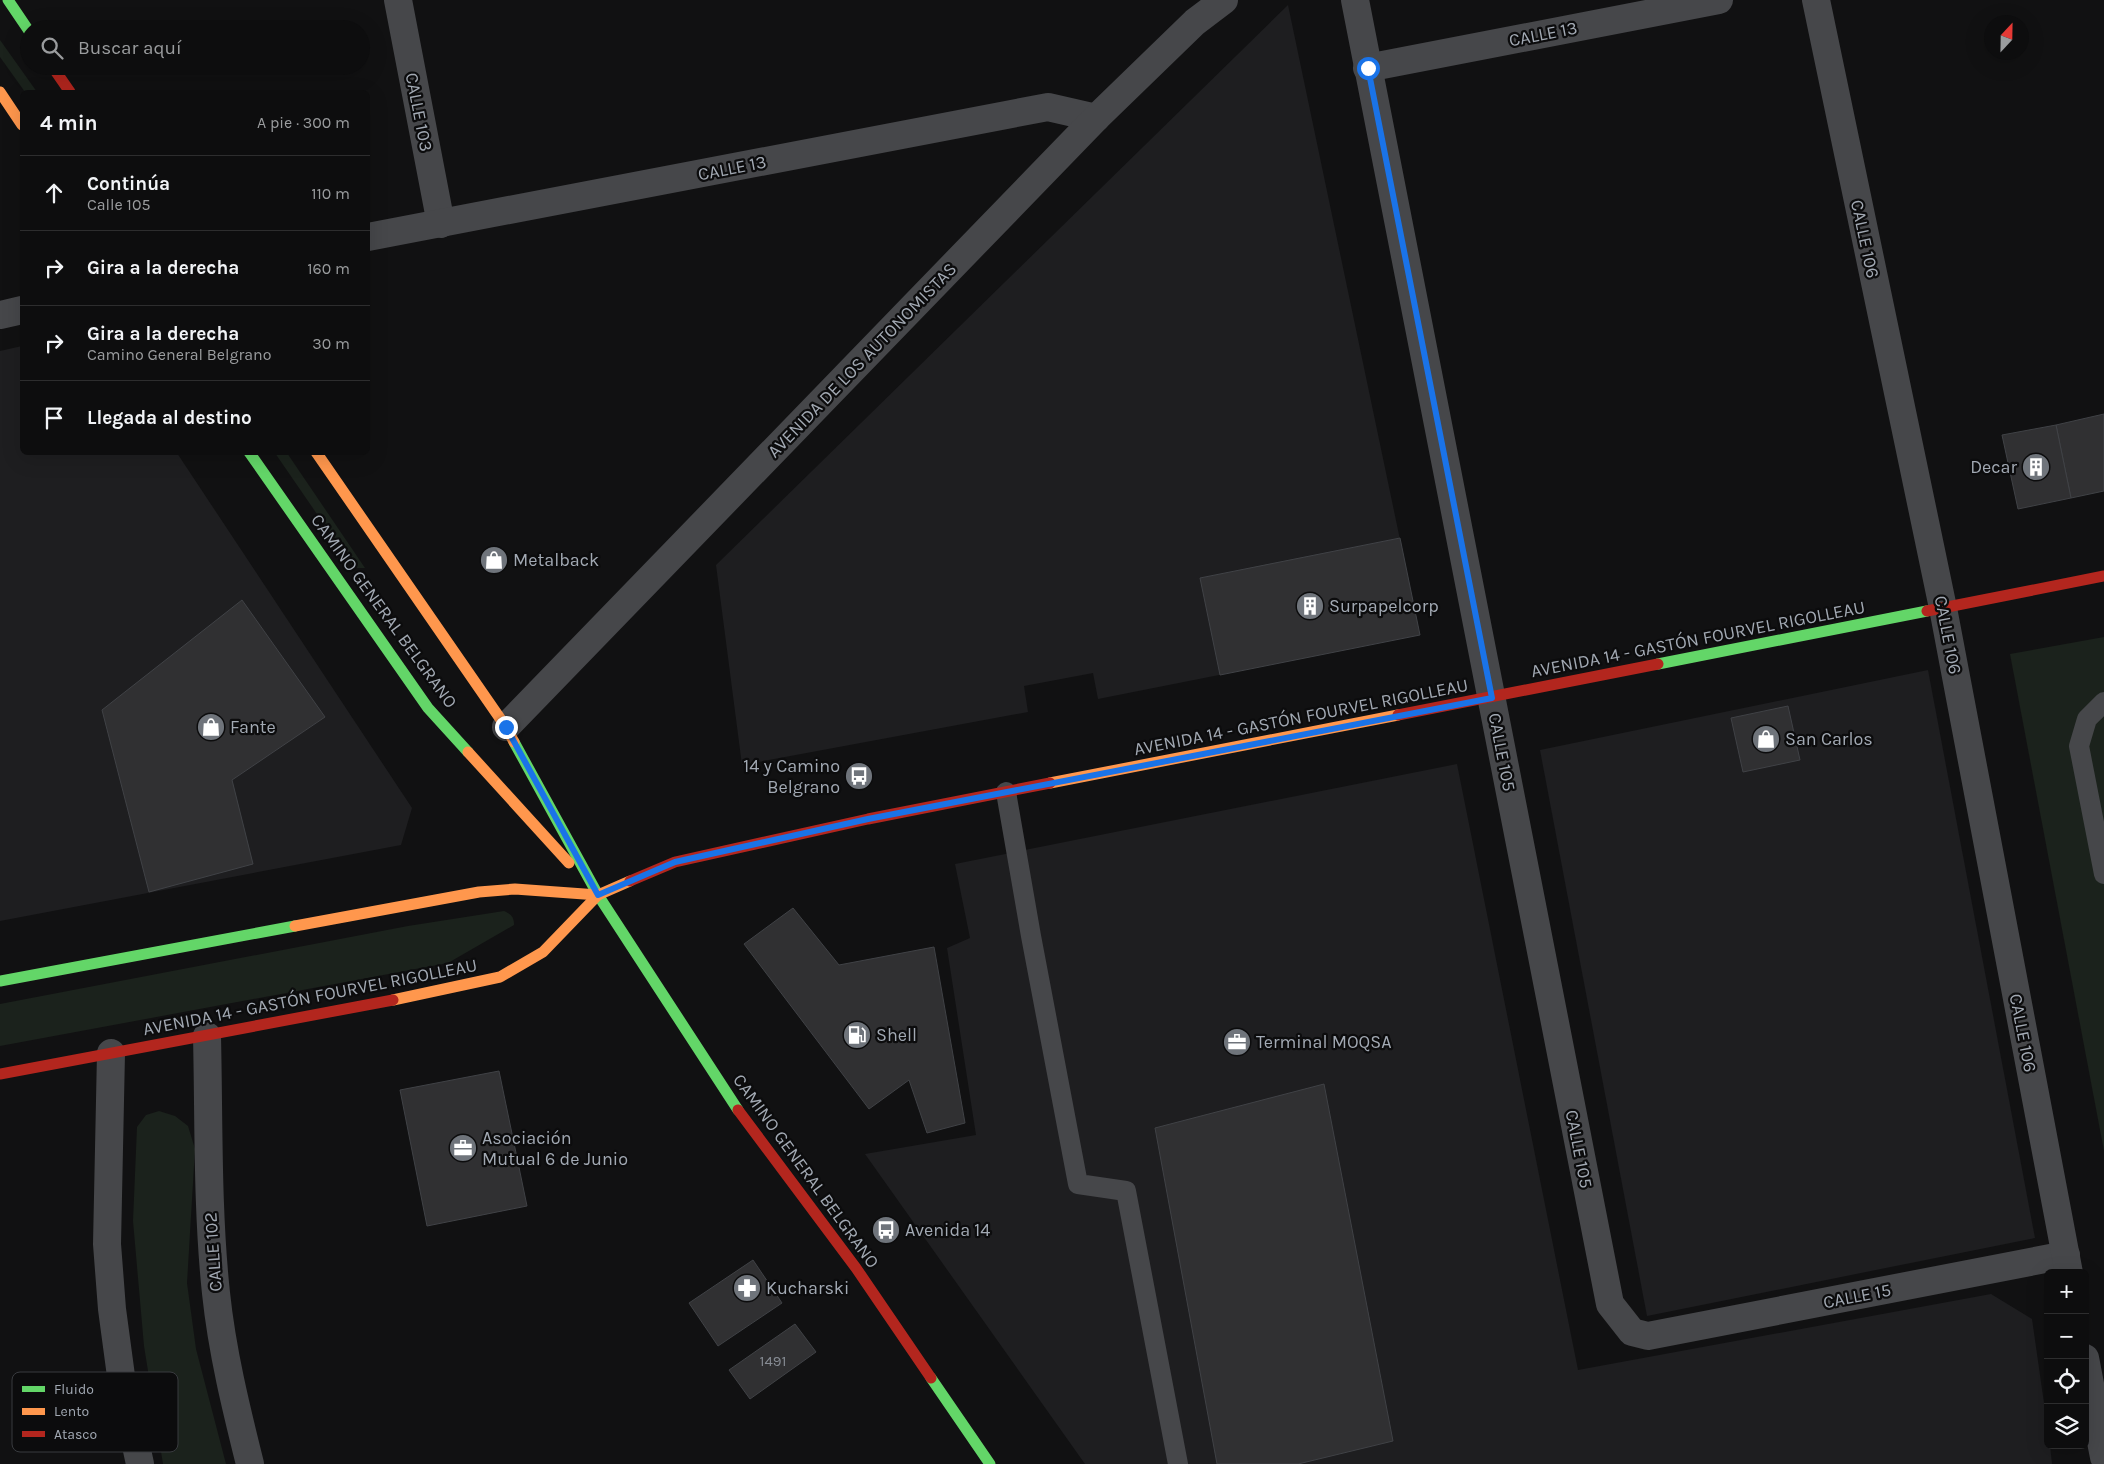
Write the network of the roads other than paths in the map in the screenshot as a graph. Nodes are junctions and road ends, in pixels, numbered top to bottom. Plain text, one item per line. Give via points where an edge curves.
1 (8, 0) edge
2 (398, 0) edge
3 (1224, 0) edge
4 (1355, 0) edge
5 (1719, 0) edge
6 (1816, 0) edge
7 (22, 20) edge
8 (1368, 68) junction
9 (58, 75) edge
10 (69, 90) edge
11 (0, 92) edge
12 (1096, 118) junction
13 (20, 122) edge
14 (441, 224) junction
15 (370, 237) edge
16 (20, 310) edge
17 (0, 315) edge
18 (251, 455) edge
19 (318, 455) edge
20 (2104, 576) edge
21 (1943, 608) junction
22 (1492, 698) junction
23 (2104, 702) edge
24 (506, 727) junction
25 (1006, 792) junction
26 (2104, 874) edge
27 (598, 895) junction
28 (0, 982) edge
29 (207, 1036) junction
30 (111, 1053) junction
31 (0, 1074) edge
32 (2067, 1264) edge
33 (1648, 1336) joint
34 (2085, 1359) edge
35 (120, 1372) edge
36 (2104, 1457) edge
37 (250, 1464) edge
38 (990, 1464) edge
39 (1178, 1464) edge

1 - 7 main road
2 - 14 street, CALLE 103
3 - 12 street, AVENIDA DE LOS AUTONOMISTAS via 1195,22
4 - 8 street, CALLE 105
5 - 8 street, CALLE 13
6 - 21 street, CALLE 106
8 - 22 street, CALLE 105
9 - 10 main road
11 - 13 main road
12 - 14 street, CALLE 13 via 1048,107
12 - 24 street, AVENIDA DE LOS AUTONOMISTAS
14 - 15 street, CALLE 13
16 - 17 street
18 - 27 main road, CAMINO GENERAL BELGRANO via 428,708
19 - 24 main road, CAMINO GENERAL BELGRANO
20 - 21 main road, AVENIDA 14 - GASTÓN FOURVEL RIGOLLEAU
21 - 22 main road, AVENIDA 14 - GASTÓN FOURVEL RIGOLLEAU
21 - 32 street, CALLE 106
22 - 25 main road, AVENIDA 14 - GASTÓN FOURVEL RIGOLLEAU
22 - 33 street, CALLE 105 via 1610,1304 1632,1332
23 - 26 lane via 2087,719 2079,746
24 - 27 main road, CAMINO GENERAL BELGRANO
25 - 27 main road, AVENIDA 14 - GASTÓN FOURVEL RIGOLLEAU via 675,862
25 - 39 lane via 1078,1184 1126,1191
27 - 28 main road, AVENIDA 14 - GASTÓN FOURVEL RIGOLLEAU via 515,889 479,892
27 - 29 main road, AVENIDA 14 - GASTÓN FOURVEL RIGOLLEAU via 543,952 500,977 412,998
27 - 38 main road, CAMINO GENERAL BELGRANO via 741,1114 856,1268
29 - 30 main road, AVENIDA 14 - GASTÓN FOURVEL RIGOLLEAU
29 - 37 street, CALLE 102 via 210,1219 216,1294 229,1378
30 - 31 main road, AVENIDA 14 - GASTÓN FOURVEL RIGOLLEAU
30 - 35 street via 107,1244
32 - 33 street, CALLE 15
34 - 36 street

